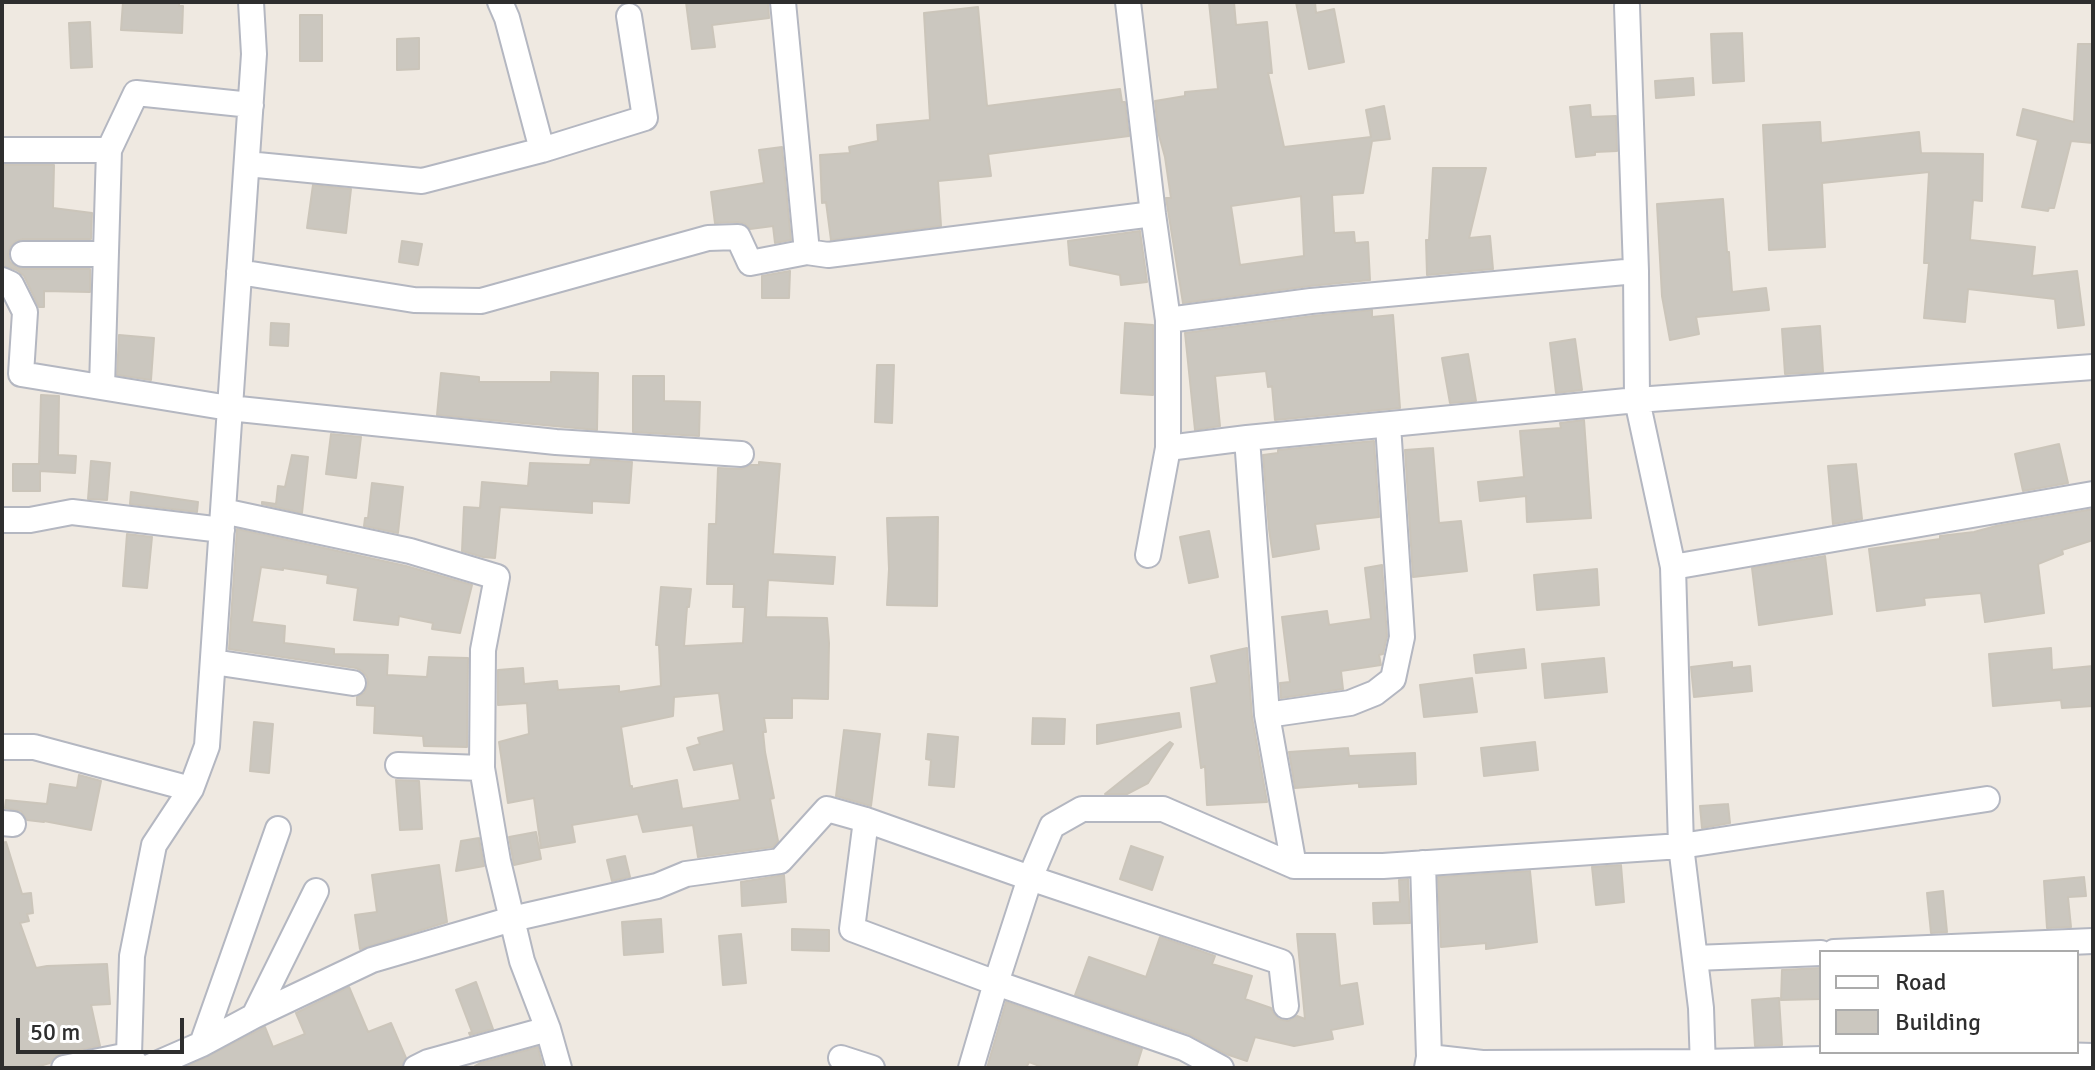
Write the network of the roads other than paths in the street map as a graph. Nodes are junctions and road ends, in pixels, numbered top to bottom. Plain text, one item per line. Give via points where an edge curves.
1 (251, 2) edge
2 (500, 2) edge
3 (783, 2) edge
4 (1128, 2) edge
5 (1627, 6) dead end
6 (629, 16) dead end
7 (251, 105) junction
8 (2, 150) edge
9 (109, 150) junction
10 (542, 150) junction
11 (247, 164) junction
12 (1153, 214) junction
13 (807, 252) junction
14 (23, 254) dead end
15 (105, 254) junction
16 (1636, 271) junction
17 (239, 272) junction
18 (2, 280) edge
19 (1168, 320) junction
20 (2093, 367) edge
21 (102, 387) junction
22 (1637, 400) junction
23 (229, 408) junction
24 (1388, 425) junction
25 (1247, 438) junction
26 (1168, 448) junction
27 (741, 454) dead end
28 (2093, 494) edge
29 (2, 520) edge
30 (222, 521) junction
31 (1148, 555) dead end
32 (1673, 567) junction
33 (213, 662) junction
34 (353, 683) dead end
35 (1267, 715) junction
36 (2, 747) edge
37 (398, 765) dead end
38 (482, 768) junction
39 (191, 789) junction
40 (1987, 799) dead end
41 (866, 820) junction
42 (278, 829) dead end
43 (1681, 846) junction
44 (1423, 863) junction
45 (1294, 866) junction
46 (1030, 878) junction
47 (316, 891) dead end
48 (512, 919) junction
49 (2093, 941) edge
50 (1881, 950) edge
51 (1819, 953) edge
52 (1695, 958) junction
53 (996, 983) junction
54 (1286, 1006) dead end
55 (254, 1016) junction
56 (548, 1029) junction
57 (202, 1044) junction
58 (2093, 1056) edge
59 (841, 1058) dead end
60 (1428, 1063) edge
61 (139, 1064) edge
62 (1703, 1065) edge
63 (64, 1068) edge
64 (416, 1068) edge
65 (559, 1068) edge
66 (872, 1068) edge
67 (971, 1068) edge
68 (1221, 1068) edge

1 - 7 street
2 - 10 street
3 - 13 street
4 - 12 street
5 - 16 street
6 - 10 street via 645,118
7 - 9 street via 136,93
7 - 11 street
8 - 9 street
9 - 15 street
10 - 11 street via 422,181
11 - 17 street
12 - 13 street via 828,255
12 - 19 street
13 - 17 street via 750,263 738,237 708,238 481,301 414,300
14 - 15 street
15 - 21 street
16 - 19 street via 1311,301
16 - 22 street
17 - 23 street
18 - 21 street via 11,284 25,312 21,374
19 - 26 street
20 - 22 street
21 - 23 street
22 - 24 street
22 - 32 street
23 - 27 street via 556,442
23 - 30 street
24 - 25 street
24 - 35 street via 1402,637 1393,679 1350,703
25 - 26 street
25 - 35 street
26 - 31 street
28 - 32 street
29 - 30 street via 72,512
30 - 33 street
30 - 38 street via 410,551 497,577 483,650
32 - 43 street
33 - 34 street
33 - 39 street via 207,746
35 - 45 street
36 - 39 street via 34,747
37 - 38 street
38 - 48 street
39 - 61 street via 154,845 132,956
40 - 43 street
41 - 46 street
41 - 48 street via 827,809 780,861 686,874 657,886
41 - 53 street via 852,929
42 - 57 street
43 - 44 street
43 - 52 street
44 - 45 street
44 - 60 street
45 - 46 street via 1163,809 1082,809 1052,826
46 - 53 street
46 - 54 street via 1281,962
47 - 55 street
48 - 55 street via 372,960
48 - 56 street
49 - 50 street
51 - 52 street
52 - 62 street
53 - 67 street
53 - 68 street via 1184,1048
55 - 57 street
56 - 64 street
56 - 65 street
57 - 61 street
58 - 62 street
59 - 66 street
60 - 62 street
61 - 63 street

